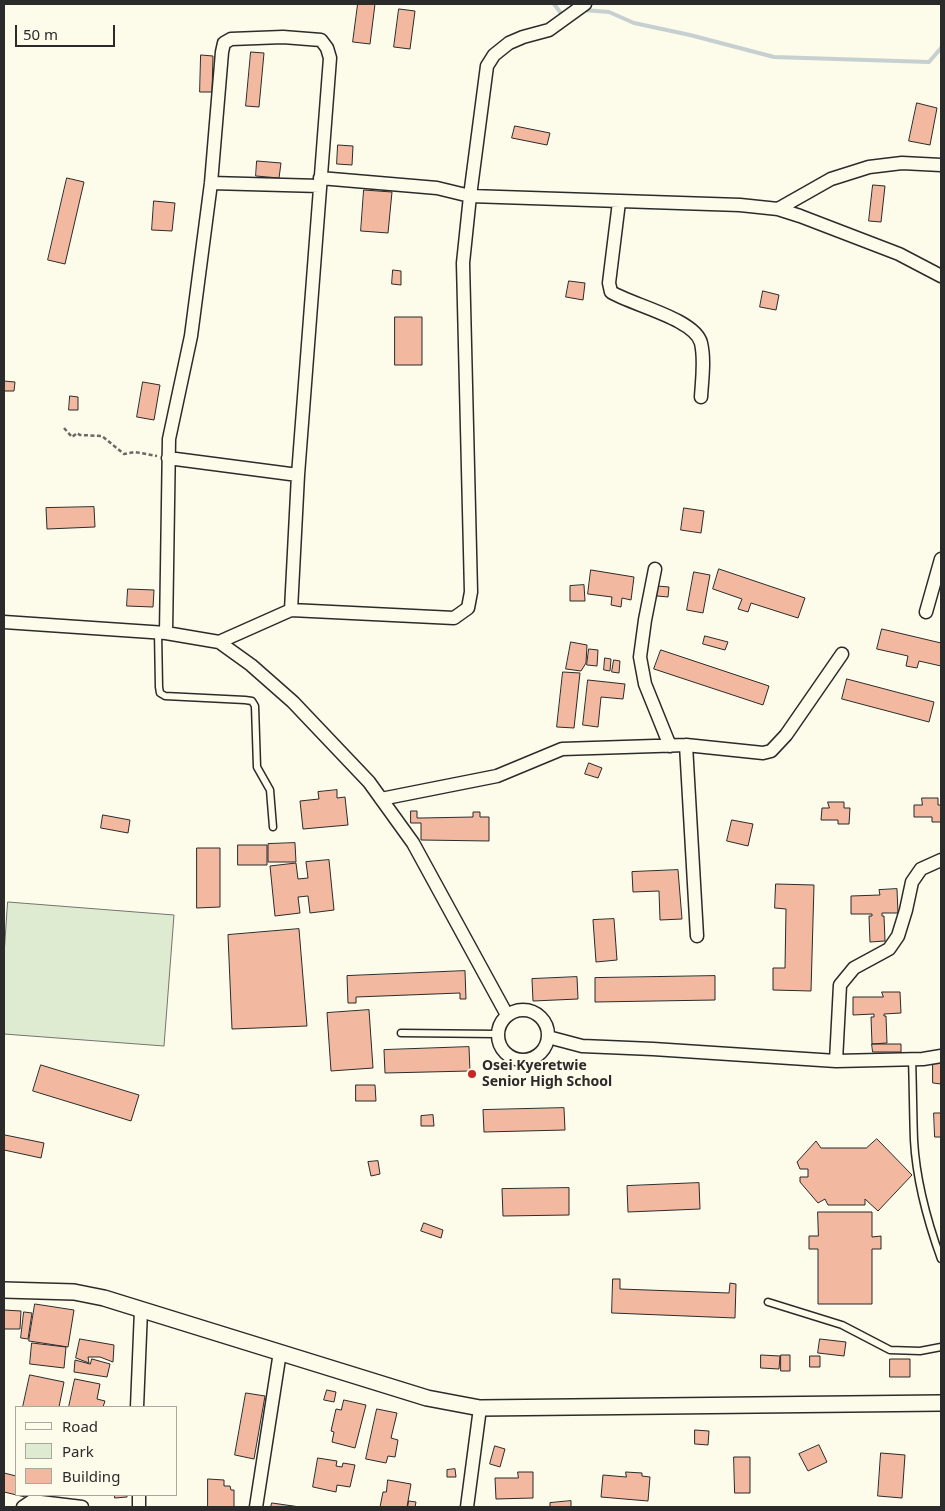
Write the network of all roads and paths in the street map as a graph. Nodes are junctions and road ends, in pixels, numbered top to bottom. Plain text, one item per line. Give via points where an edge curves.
1 (585, 4) edge
2 (941, 165) edge
3 (320, 182) junction
4 (211, 183) junction
5 (470, 196) junction
6 (619, 202) junction
7 (778, 209) junction
8 (941, 276) edge
9 (700, 398) dead end
10 (64, 428) dead end
11 (166, 457) junction
12 (298, 475) junction
13 (941, 560) edge
14 (655, 569) dead end
15 (291, 610) junction
16 (926, 612) dead end
17 (4, 622) edge
18 (162, 632) junction
19 (220, 642) junction
20 (842, 654) dead end
21 (686, 745) junction
22 (670, 746) junction
23 (382, 799) junction
24 (273, 827) dead end
25 (941, 860) edge
26 (697, 936) dead end
27 (507, 1015) junction
28 (401, 1033) dead end
29 (497, 1034) junction
30 (548, 1037) junction
31 (941, 1056) edge
32 (912, 1059) junction
33 (836, 1061) junction
34 (941, 1259) edge
35 (4, 1290) edge
36 (768, 1302) dead end
37 (141, 1310) junction
38 (941, 1347) edge
39 (280, 1352) junction
40 (941, 1403) edge
41 (137, 1406) edge
42 (480, 1408) junction
43 (23, 1507) edge
44 (82, 1507) edge
45 (256, 1507) edge
46 (467, 1507) edge

1 - 5 street via 549,30 509,43 491,59 487,66
2 - 7 street via 902,163 869,167 832,178
3 - 4 street
3 - 4 street via 330,58 321,40 283,37 231,39 224,43
3 - 5 street via 436,188
3 - 12 street
4 - 11 street via 191,336
5 - 6 street
5 - 15 street via 463,264 471,592 468,608 454,618
6 - 7 street
6 - 9 street via 609,283 611,292 694,331 701,342
7 - 8 street via 900,254
10 - 11 path via 72,437 77,433 80,436 102,436 124,454 135,452
11 - 12 street
11 - 18 street
12 - 15 street
13 - 16 street
14 - 22 street via 640,657 645,684
15 - 19 street
17 - 18 street
18 - 19 street
18 - 24 lane via 160,693 252,702 257,767 270,790
19 - 23 street via 293,702
20 - 21 street via 786,735 771,751 763,753
21 - 22 street
21 - 26 street
22 - 23 street via 562,749 497,776
23 - 27 street via 413,843
25 - 33 street via 921,868 912,882 898,936 889,949 854,968 840,985
27 - 29 street
27 - 30 street via 520,1010 535,1013 545,1023
28 - 29 lane
29 - 30 street via 500,1048 517,1060 538,1056
30 - 33 street via 582,1046
31 - 32 street
32 - 33 street
32 - 34 lane via 914,1141 922,1192
35 - 37 street via 74,1292
36 - 38 lane via 842,1325 890,1350 920,1351
37 - 39 street
37 - 41 street
39 - 42 street via 427,1398
39 - 45 street
40 - 42 street
42 - 46 street
43 - 44 street via 32,1501

